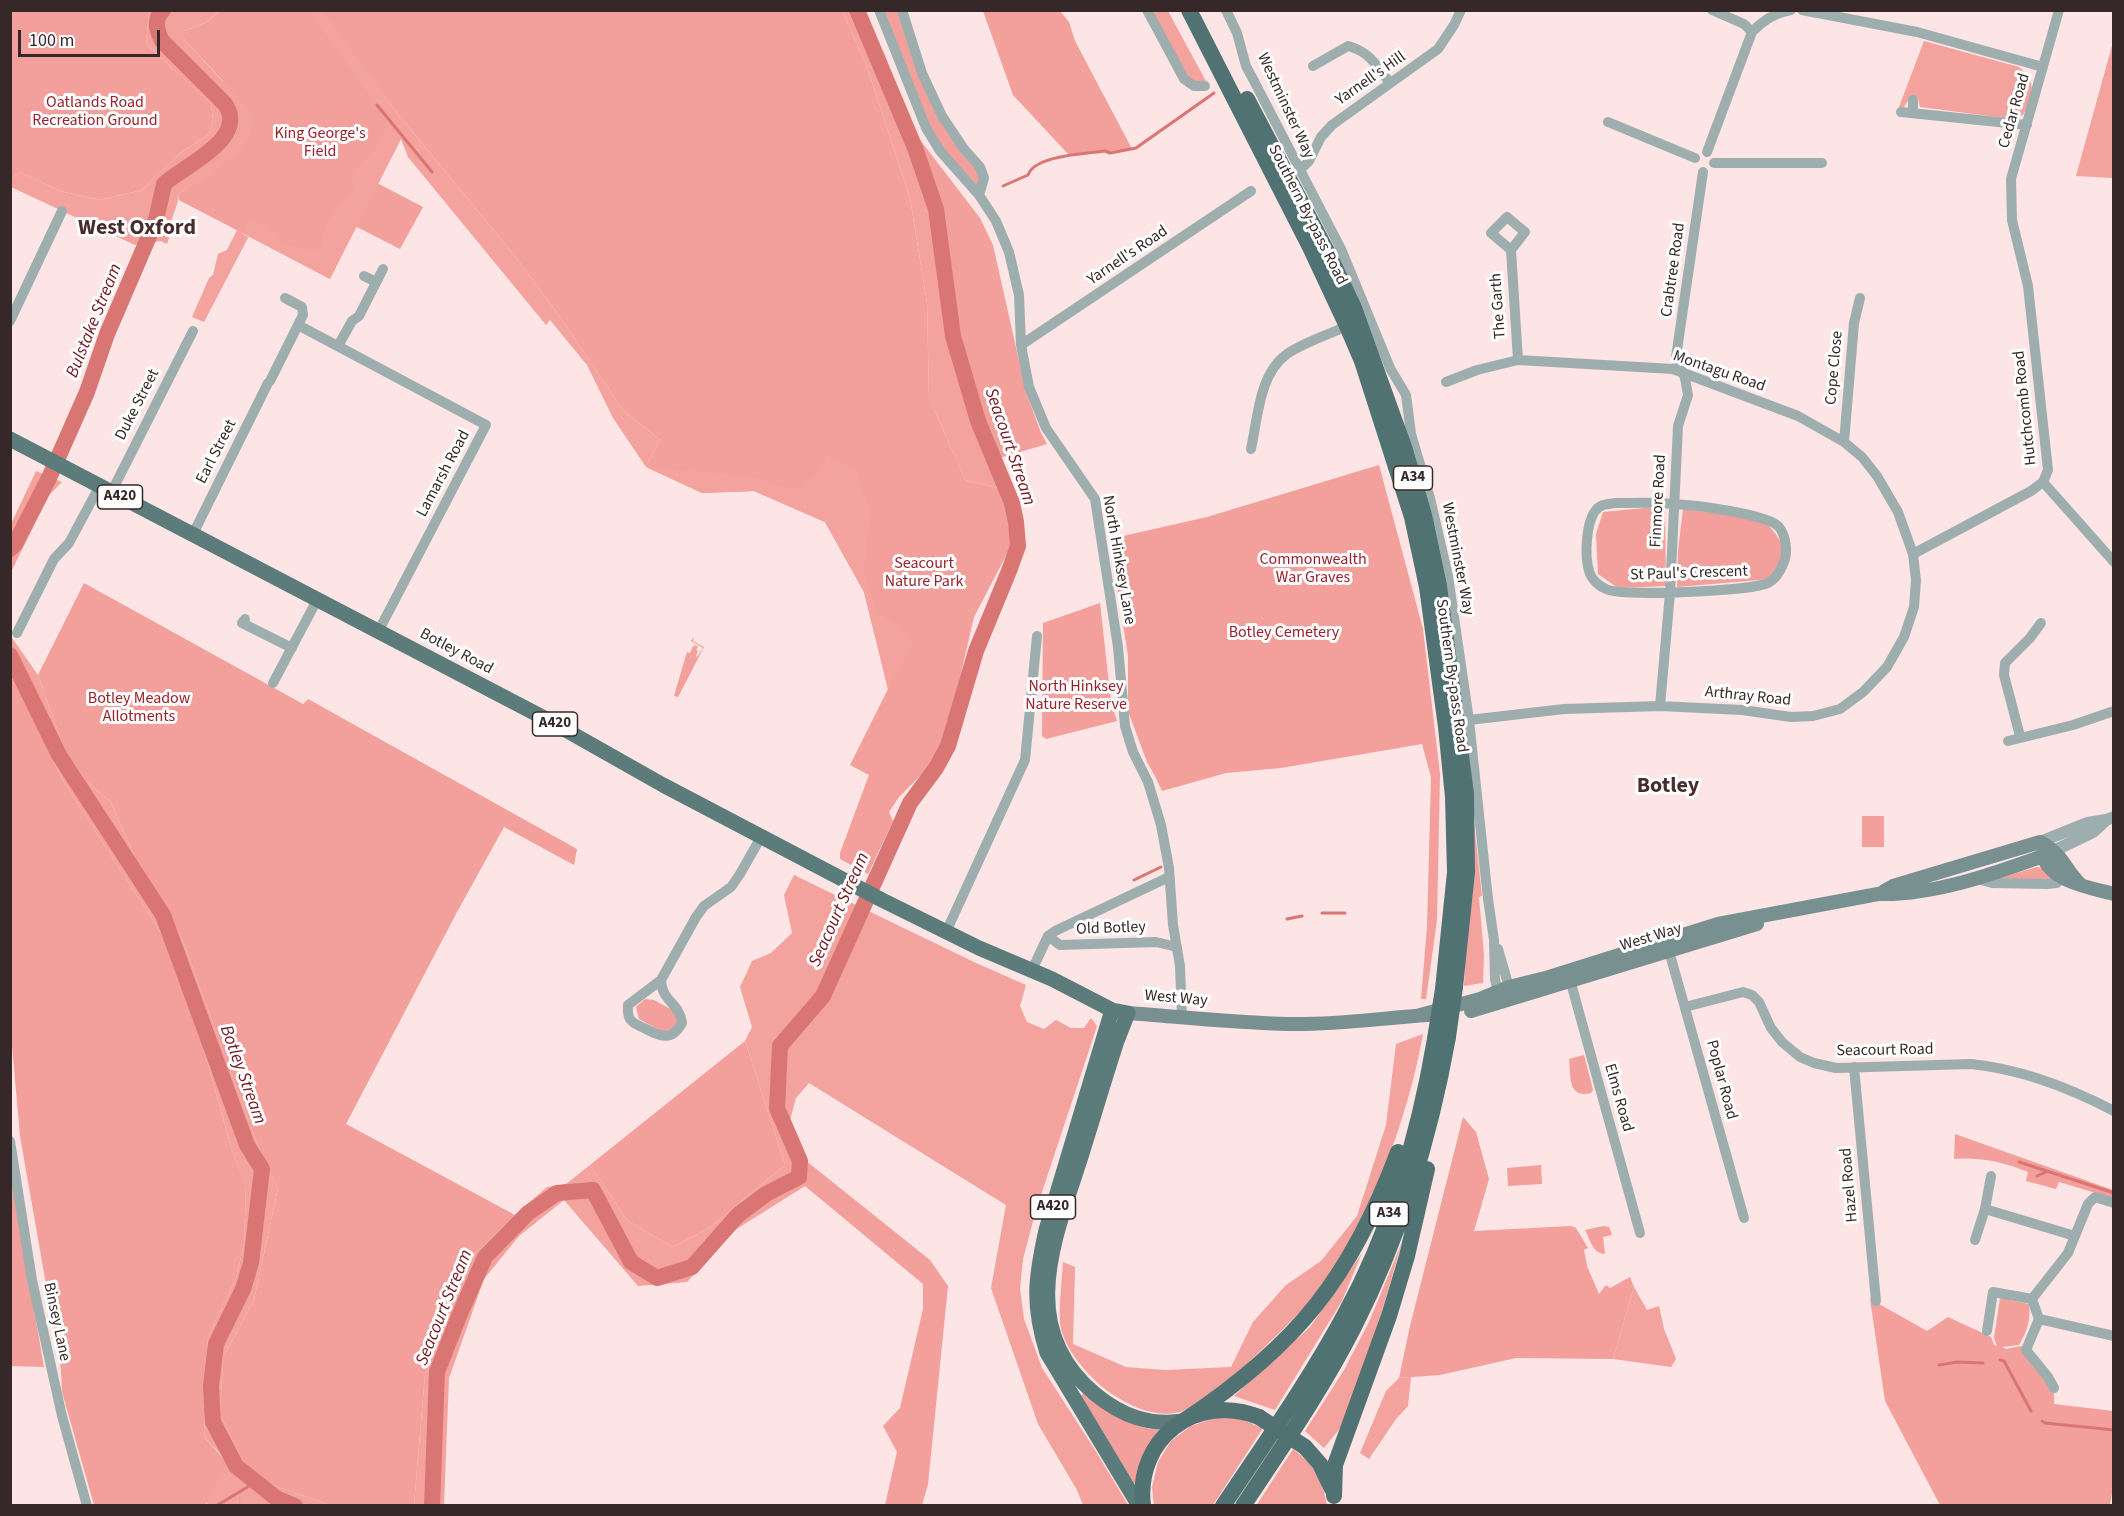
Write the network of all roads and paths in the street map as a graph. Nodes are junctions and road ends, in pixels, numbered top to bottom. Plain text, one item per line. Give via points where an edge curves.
1 (879, 10) edge
2 (902, 10) edge
3 (1147, 10) edge
4 (1189, 10) edge
5 (1202, 10) edge
6 (1226, 10) edge
7 (1461, 10) edge
8 (1712, 10) edge
9 (1791, 10) edge
10 (1802, 10) edge
11 (2059, 10) edge
12 (1752, 32) junction
13 (1313, 66) dead end
14 (2043, 68) junction
15 (1390, 83) junction
16 (1205, 86) dead end
17 (1913, 100) dead end
18 (1608, 122) dead end
19 (2027, 124) junction
20 (1707, 152) junction
21 (1695, 158) junction
22 (1714, 163) junction
23 (1822, 163) dead end
24 (1299, 171) junction
25 (1703, 172) junction
26 (1251, 191) dead end
27 (979, 195) junction
28 (62, 211) dead end
29 (2012, 220) joint
30 (1510, 250) dead end
31 (383, 269) dead end
32 (364, 276) dead end
33 (376, 282) junction
34 (285, 298) dead end
35 (1860, 298) dead end
36 (10, 321) edge
37 (298, 325) junction
38 (1347, 326) junction
39 (192, 331) dead end
40 (1021, 345) junction
41 (338, 346) junction
42 (1518, 360) junction
43 (1682, 371) junction
44 (1446, 382) dead end
45 (10, 439) edge
46 (1844, 442) junction
47 (1251, 448) dead end
48 (2043, 482) junction
49 (105, 490) junction
50 (1674, 504) junction
51 (193, 534) junction
52 (1913, 554) junction
53 (2114, 562) edge
54 (1671, 593) junction
55 (317, 600) junction
56 (245, 618) dead end
57 (2041, 623) dead end
58 (378, 632) junction
59 (17, 633) dead end
60 (1037, 636) dead end
61 (292, 648) junction
62 (273, 683) dead end
63 (1660, 705) junction
64 (2114, 711) edge
65 (1469, 720) junction
66 (2020, 736) junction
67 (2008, 741) dead end
68 (2110, 819) edge
69 (761, 837) junction
70 (2040, 842) junction
71 (2049, 853) junction
72 (1169, 877) junction
73 (1974, 878) junction
74 (2062, 878) junction
75 (2082, 885) junction
76 (1878, 894) junction
77 (2114, 894) edge
78 (882, 900) joint
79 (1786, 912) junction
80 (946, 932) junction
81 (1048, 936) junction
82 (1177, 947) junction
83 (1669, 951) junction
84 (1032, 970) junction
85 (1570, 976) junction
86 (661, 980) junction
87 (1449, 988) junction
88 (1505, 995) junction
89 (1685, 1007) junction
90 (1112, 1010) junction
91 (1128, 1013) junction
92 (1182, 1018) junction
93 (1439, 1043) junction
94 (1854, 1067) junction
95 (1437, 1094) junction
96 (2114, 1111) edge
97 (10, 1141) edge
98 (1991, 1176) dead end
99 (2114, 1203) edge
100 (1985, 1209) junction
101 (1744, 1218) dead end
102 (1640, 1233) dead end
103 (2075, 1236) junction
104 (1975, 1240) dead end
105 (2032, 1299) junction
106 (1876, 1301) dead end
107 (2039, 1319) junction
108 (1988, 1331) dead end
109 (2114, 1336) edge
110 (1324, 1366) junction
111 (2054, 1388) dead end
112 (1184, 1420) junction
113 (1335, 1502) edge
114 (87, 1506) edge
115 (1141, 1506) edge
116 (1223, 1506) edge
117 (1243, 1506) edge

1 - 27 street, North Hinksey Lane via 926,128 940,151
2 - 27 street via 922,74 942,116 980,167 984,178
3 - 16 street via 1184,80 1194,86
4 - 38 highway, Southern By-pass Road / A34
5 - 87 highway, Southern By-pass Road / A34 via 1353,308 1404,447 1424,515 1441,597 1466,794 1467,872
6 - 24 street, Westminster Way via 1246,66
7 - 15 street, Yarnell's Hill via 1438,49
8 - 12 street via 1744,24
9 - 12 street via 1778,12
10 - 14 street via 1917,32
11 - 14 street, Cedar Road
12 - 20 street
13 - 15 street via 1348,46 1359,48 1372,58
14 - 19 street, Cedar Road
15 - 24 street, Yarnell's Hill via 1332,125
17 - 19 street via 1907,112
18 - 21 street
19 - 29 street, Cedar Road via 2011,179
20 - 21 street
20 - 22 street
21 - 25 street via 1695,167
22 - 23 street
22 - 25 street via 1711,170
24 - 65 street, Westminster Way via 1341,249 1389,368 1406,395 1411,434 1448,576
25 - 43 street, Crabtree Road via 1676,357
26 - 40 street, Yarnell's Road
27 - 40 street, North Hinksey Lane via 1009,252 1019,295
28 - 36 street
29 - 48 street, Hutchcomb Road via 2028,286 2048,470
30 - 42 street, The Garth
31 - 33 street
32 - 33 street
33 - 41 street
34 - 37 street via 302,307
35 - 46 street, Cope Close via 1854,323
37 - 41 street, Lamarsh Road
37 - 51 street, Earl Street
38 - 47 street via 1288,353 1271,369
38 - 87 highway, Southern By-pass Road / A34 via 1366,372 1412,517 1427,587 1454,797
39 - 49 street, Duke Street
40 - 72 street, North Hinksey Lane via 1029,387 1046,428 1095,499 1118,647 1125,726 1161,825
41 - 58 street, Lamarsh Road via 486,425
42 - 43 street, Montagu Road
42 - 44 street, Montagu Road
43 - 46 street, Montagu Road via 1798,416
43 - 50 street, Finmore Road via 1688,395 1678,426
45 - 49 main road, Botley Road / A420
46 - 52 street, Montagu Road via 1877,476 1898,512
48 - 52 street, Hutchcomb Road
48 - 53 street
49 - 51 main road, Botley Road / A420
49 - 59 street, Duke Street via 54,559
50 - 54 street, Finmore Road
50 - 54 street, St Paul's Crescent via 1600,506 1590,518 1587,530 1588,563 1596,583 1609,591
50 - 54 street, St Paul's Crescent via 1761,517 1779,527 1786,543 1780,573 1769,583
51 - 55 main road, Botley Road / A420
52 - 63 street, Arthray Road via 1914,607 1904,637 1887,668 1840,708 1791,717
54 - 63 street, Finmore Road
55 - 58 main road, Botley Road / A420
55 - 61 street
56 - 61 street via 243,623
57 - 66 street via 2005,663 2004,675
58 - 69 main road, Botley Road / A420
60 - 80 street via 1025,760
61 - 62 street
63 - 65 street, Arthray Road via 1564,709
64 - 66 street
65 - 88 street, Westminster Way via 1495,979
66 - 67 street
68 - 70 street via 2087,823
68 - 71 street via 2093,832
69 - 78 main road, Botley Road / A420
69 - 86 street via 731,887 696,917
70 - 71 main road
70 - 76 main road, West Way via 1893,886
71 - 73 main road, West Way
71 - 74 main road via 2044,861
71 - 75 main road
72 - 81 street
72 - 82 street, North Hinksey Lane
73 - 74 street, West Way via 1992,883 2047,884
73 - 76 main road, West Way
74 - 75 main road
75 - 77 main road
76 - 79 main road, West Way
78 - 80 main road, West Way / A420
79 - 83 main road, West Way
79 - 85 main road, West Way via 1718,924
80 - 84 main road, West Way / A420
81 - 82 street, Old Botley via 1060,945 1156,942
81 - 84 street
82 - 92 street, North Hinksey Lane
83 - 85 main road, West Way
83 - 89 street, Poplar Road
84 - 90 main road, West Way / A420
85 - 88 main road, West Way
85 - 102 street, Elms Road
86 - 86 street via 663,993 677,1007 681,1023 669,1035 660,1036 634,1023 628,1005
87 - 93 highway, Southern By-pass Road / A34, bridge
88 - 92 main road, West Way via 1420,1015 1384,1019 1290,1024
89 - 94 street, Seacourt Road via 1743,992 1752,995 1771,1028 1800,1057 1827,1066
89 - 101 street, Poplar Road
90 - 91 main road, West Way / A420
90 - 115 main road, A420 via 1046,1230 1035,1300 1047,1353
91 - 92 main road, West Way
91 - 112 main road, A420 via 1053,1244 1047,1284 1048,1314 1067,1363 1101,1398 1143,1421
93 - 95 highway, Southern By-pass Road / A34
93 - 110 highway, Southern By-pass Road / A34 via 1414,1137 1380,1238
93 - 112 highway via 1385,1187 1341,1272 1284,1343 1243,1379
94 - 96 street, Seacourt Road via 1985,1065 2058,1086
94 - 106 street, Hazel Road
95 - 110 highway, Southern By-pass Road / A34 via 1415,1176 1391,1244 1358,1318
95 - 113 highway via 1428,1165 1407,1256 1382,1340 1337,1459
97 - 114 street, Binsey Lane via 32,1280 62,1416
98 - 100 street
99 - 103 street via 2095,1197 2088,1204
100 - 103 street
100 - 104 street
103 - 105 street via 2068,1253
105 - 107 street
105 - 108 street via 1993,1292
107 - 109 street
107 - 111 street via 2026,1350
110 - 116 highway, A34
110 - 117 highway, A34
112 - 113 highway, bridge via 1219,1410 1259,1417 1305,1447 1320,1464
112 - 115 highway via 1162,1439 1150,1458

